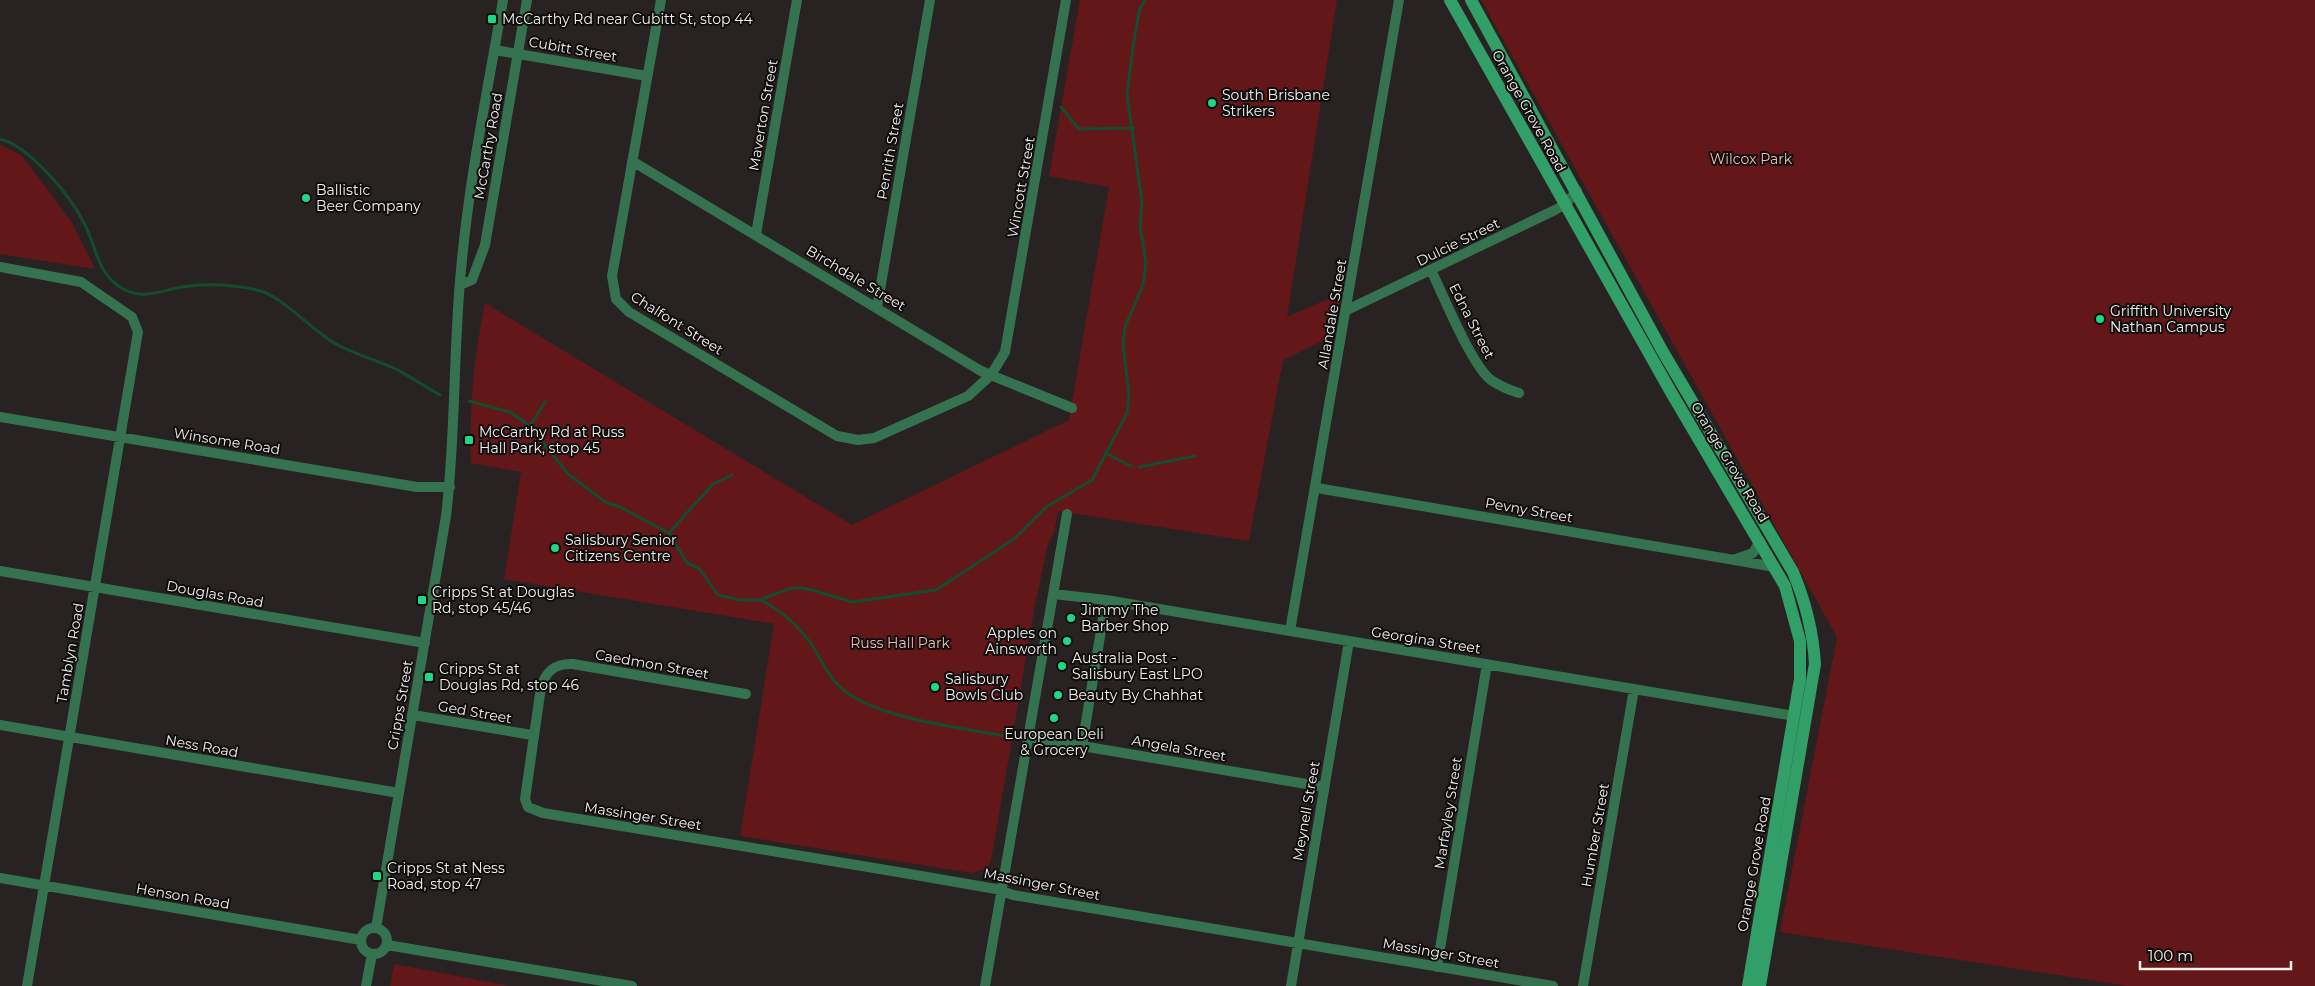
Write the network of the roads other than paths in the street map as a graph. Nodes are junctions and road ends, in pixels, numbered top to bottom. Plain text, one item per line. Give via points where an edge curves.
1 (504, 0) edge
2 (527, 0) edge
3 (661, 0) edge
4 (797, 0) edge
5 (930, 0) edge
6 (1066, 0) edge
7 (1399, 0) edge
8 (1450, 0) edge
9 (1472, 0) edge
10 (495, 50) junction
11 (518, 54) junction
12 (647, 76) junction
13 (632, 160) junction
14 (1577, 191) junction
15 (1564, 204) junction
16 (756, 234) junction
17 (0, 267) edge
18 (1431, 270) junction
19 (460, 285) junction
20 (877, 307) junction
21 (1347, 310) junction
22 (991, 374) junction
23 (1519, 393) dead end
24 (1072, 408) dead end
25 (0, 417) edge
26 (120, 438) junction
27 (450, 487) junction
28 (1317, 488) junction
29 (1067, 514) dead end
30 (1760, 541) junction
31 (1736, 559) junction
32 (1775, 567) junction
33 (0, 571) edge
34 (95, 588) junction
35 (1054, 594) junction
36 (1106, 600) junction
37 (1290, 631) junction
38 (1349, 641) junction
39 (425, 643) junction
40 (1487, 664) junction
41 (1634, 689) junction
42 (746, 694) dead end
43 (413, 715) junction
44 (1794, 716) junction
45 (0, 725) edge
46 (532, 735) junction
47 (69, 737) junction
48 (1029, 738) junction
49 (1082, 746) junction
50 (1324, 787) junction
51 (399, 793) junction
52 (0, 878) edge
53 (44, 885) junction
54 (1002, 892) junction
55 (376, 928) junction
56 (361, 940) junction
57 (1298, 943) junction
58 (387, 945) junction
59 (372, 954) junction
60 (1436, 966) junction
61 (27, 986) edge
62 (366, 986) edge
63 (632, 986) edge
64 (985, 986) edge
65 (1291, 986) edge
66 (1553, 986) edge
67 (1584, 986) edge
68 (1748, 986) edge
69 (1760, 986) edge

1 - 10 street, McCarthy Road
2 - 11 street, McCarthy Road
3 - 12 street, Chalfont Street
4 - 16 street, Maverton Street
5 - 20 street, Penrith Street
6 - 22 street, Wincott Street via 1009,340
7 - 21 street, Allandale Street
8 - 15 main road, Orange Grove Road
9 - 14 main road, Orange Grove Road
10 - 11 street, Cubitt Street
10 - 19 street, McCarthy Road via 470,200
11 - 12 street, Cubitt Street
11 - 19 street, McCarthy Road via 485,245 472,280
12 - 13 street, Chalfont Street
13 - 16 street, Birchdale Street
13 - 22 street, Chalfont Street via 612,284 622,307 637,317 847,439 874,438 889,433 968,396
14 - 15 street, Dulcie Street
14 - 69 main road, Orange Grove Road via 1663,352 1793,572 1813,634 1815,664 1811,696
15 - 18 street, Dulcie Street
15 - 30 main road, Orange Grove Road
16 - 20 street, Birchdale Street
17 - 26 street, Tamblyn Road via 81,282 132,317 137,324 137,341
18 - 21 street, Dulcie Street
18 - 23 street, Edna Street via 1476,363 1490,380
19 - 27 street, McCarthy Road
20 - 22 street, Birchdale Street
21 - 28 street, Allandale Street
22 - 24 street, Birchdale Street
25 - 26 street, Winsome Road
26 - 27 street, Winsome Road via 417,487
26 - 34 street, Tamblyn Road
27 - 39 street, Cripps Street
28 - 31 street, Pevny Street
28 - 37 street, Allandale Street
29 - 35 street
30 - 31 street via 1753,553
30 - 32 main road, Orange Grove Road
31 - 32 street, Pevny Street
32 - 44 main road, Orange Grove Road via 1791,601 1800,641 1800,679
33 - 34 street, Douglas Road
34 - 39 street, Douglas Road
34 - 47 street, Tamblyn Road
35 - 36 street, Georgina Street
35 - 48 street
36 - 37 street, Georgina Street
36 - 49 street
37 - 38 street, Georgina Street
38 - 40 street, Georgina Street
38 - 50 street, Meynell Street
39 - 43 street, Cripps Street
40 - 41 street, Georgina Street
40 - 60 street, Marfayley Street
41 - 44 street, Georgina Street
41 - 67 street, Humber Street
42 - 46 street, Caedmon Street via 573,664 548,672 541,687
43 - 46 street, Ged Street
43 - 51 street, Cripps Street
44 - 68 main road, Orange Grove Road
45 - 47 street, Ness Road
46 - 54 street, Massinger Street via 524,799 528,807 543,813
47 - 51 street, Ness Road
47 - 53 street, Tamblyn Road
48 - 49 street, Angela Street
48 - 54 street
49 - 50 street, Angela Street
50 - 57 street, Meynell Street
51 - 55 street, Cripps Street
52 - 53 street, Henson Road
53 - 56 street, Henson Road
53 - 61 street, Tamblyn Road
54 - 57 street, Massinger Street
54 - 64 street
55 - 56 street via 367,930
55 - 58 street via 386,934
56 - 59 street via 363,948
57 - 60 street, Massinger Street
57 - 65 street, Meynell Street
58 - 59 street via 380,954
58 - 63 street
59 - 62 street
60 - 66 street, Massinger Street

